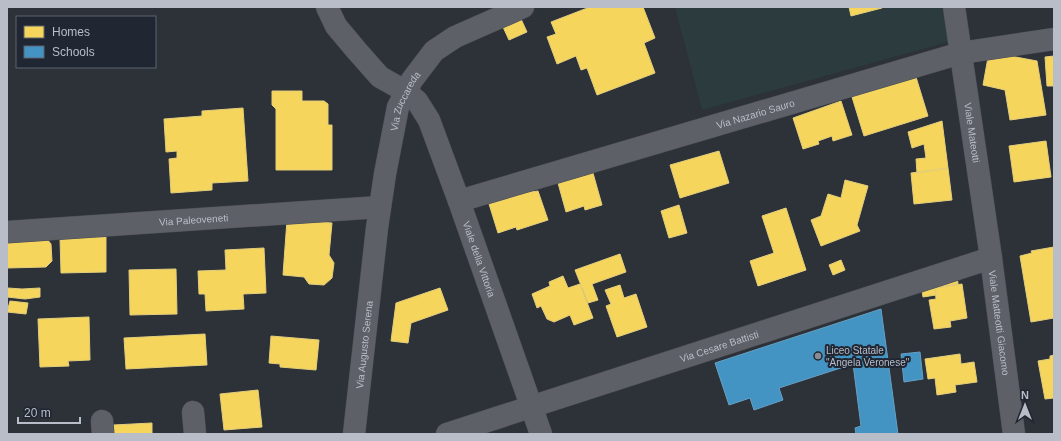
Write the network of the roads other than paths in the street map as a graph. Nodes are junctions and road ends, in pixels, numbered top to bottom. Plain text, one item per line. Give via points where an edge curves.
1 (328, 7) edge
2 (523, 7) edge
3 (954, 7) edge
4 (1054, 38) edge
5 (961, 53) junction
6 (405, 91) junction
7 (459, 201) junction
8 (380, 207) junction
9 (7, 232) edge
10 (374, 255) joint
11 (991, 258) junction
12 (532, 406) junction
13 (193, 412) dead end
14 (195, 434) edge
15 (354, 434) edge
16 (447, 434) edge
17 (541, 434) edge
18 (1014, 434) edge

1 - 6 street, Viale della Vittoria via 336,26 380,78
2 - 6 street, Via Zuccareda via 455,37 434,51
3 - 5 street, Viale Mateotti
4 - 5 street, Via Nazario Sauro
5 - 7 street, Via Nazario Sauro
5 - 11 street, Viale Mateotti
6 - 7 street, Viale della Vittoria via 417,101 429,120
6 - 8 street, Via Zuccareda via 398,107 392,134
7 - 12 street, Viale della Vittoria
8 - 9 street, Via Paleoveneti
8 - 10 street, Via Zuccareda
10 - 15 street, Via Augusto Serena
11 - 12 street, Via Cesare Battisti
11 - 18 street, Viale Matteotti Giacomo
12 - 16 street, Via Cesare Battisti
12 - 17 street, Viale della Vittoria
13 - 14 street

